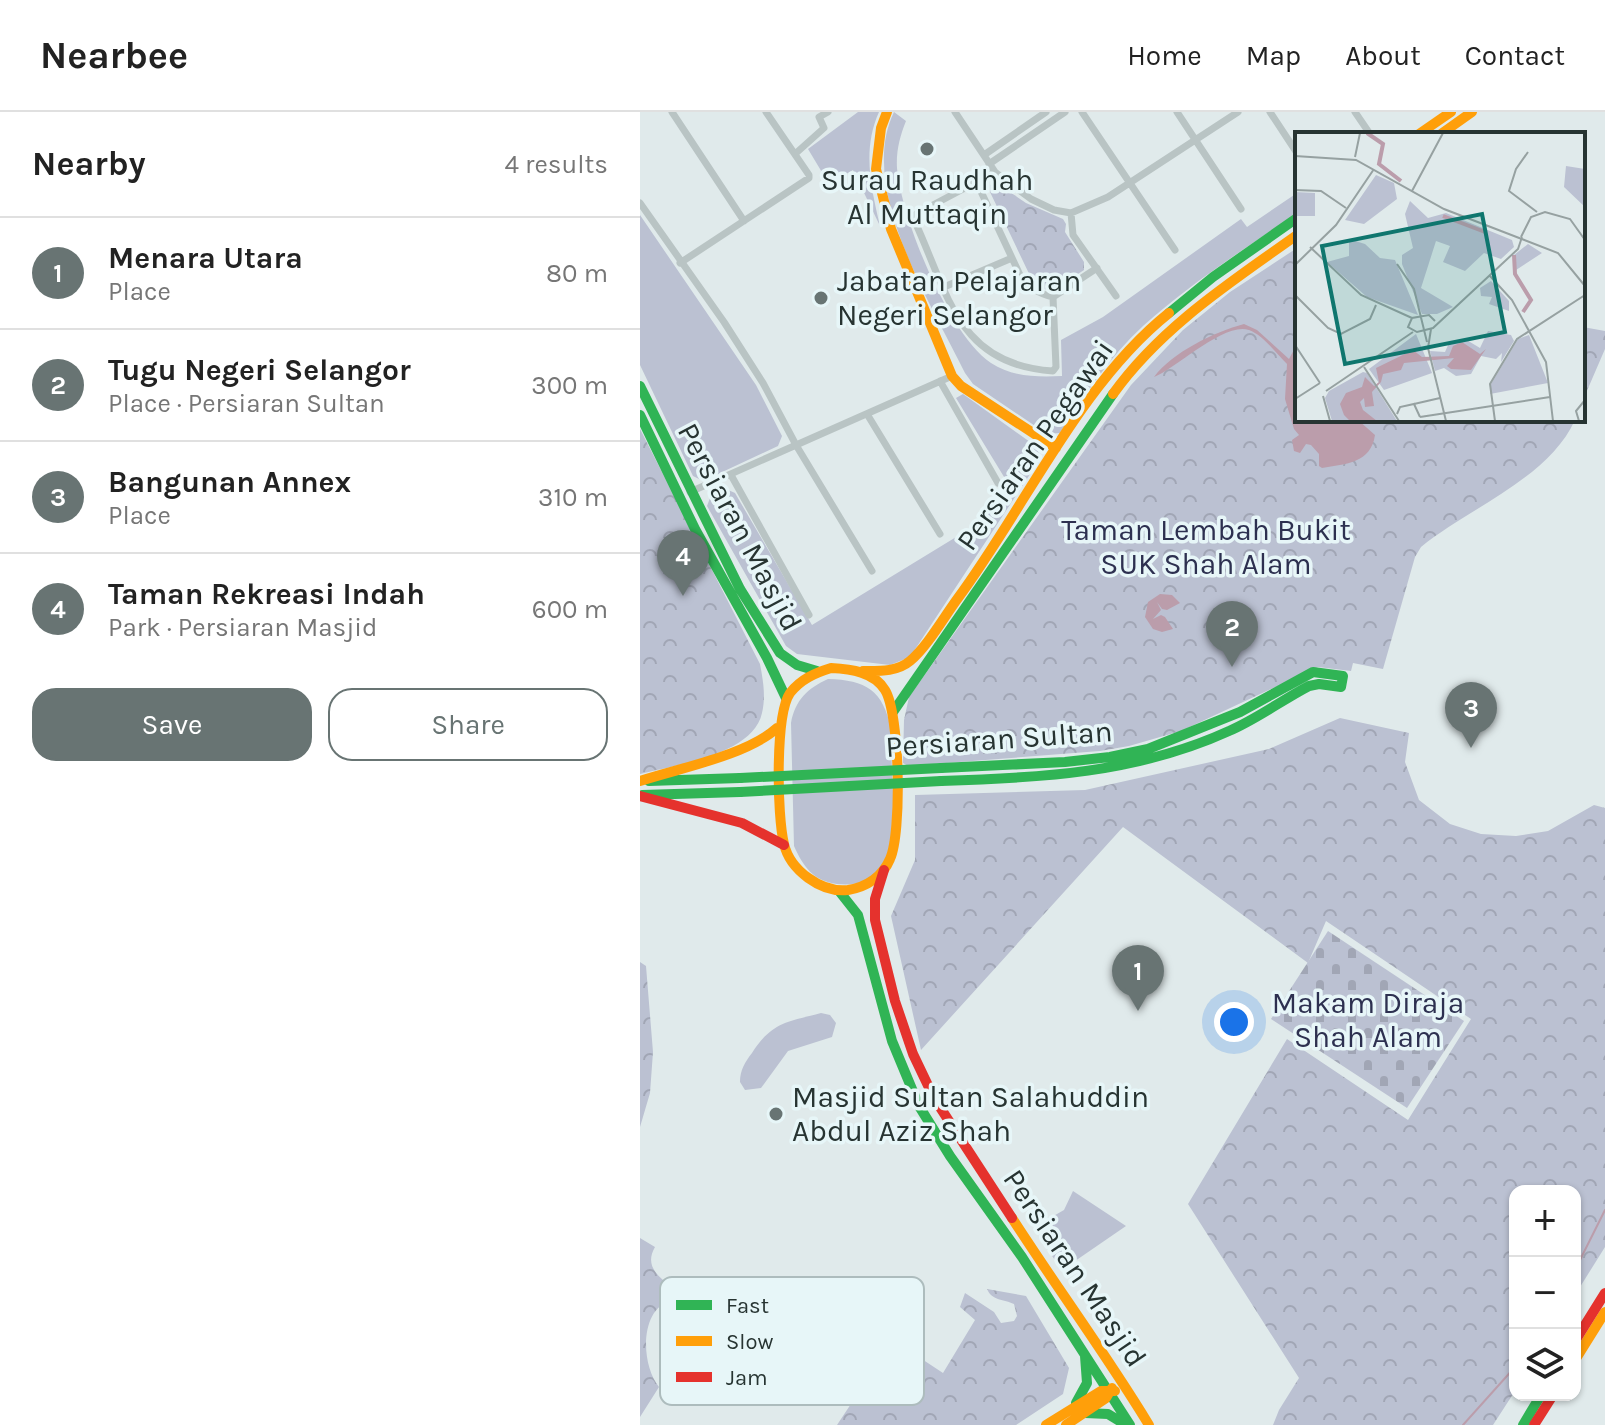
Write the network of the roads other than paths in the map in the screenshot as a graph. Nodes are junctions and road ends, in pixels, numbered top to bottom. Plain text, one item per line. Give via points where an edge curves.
1 (672, 112) edge
2 (766, 112) edge
3 (828, 112) edge
4 (887, 112) edge
5 (955, 112) edge
6 (1046, 112) edge
7 (1065, 112) edge
8 (1082, 112) edge
9 (1177, 112) edge
10 (1238, 112) edge
11 (1270, 112) edge
12 (1355, 112) edge
13 (1451, 112) edge
14 (1472, 112) edge
15 (1369, 132) edge
16 (1422, 132) edge
17 (1444, 132) edge
18 (1194, 139) junction
19 (1295, 150) edge
20 (795, 154) junction
21 (984, 155) junction
22 (989, 164) junction
23 (995, 172) junction
24 (1131, 181) junction
25 (977, 183) junction
26 (640, 203) edge
27 (1241, 209) dead end
28 (1071, 213) junction
29 (1295, 219) edge
30 (744, 221) junction
31 (1295, 236) edge
32 (1175, 250) dead end
33 (1012, 258) junction
34 (680, 263) junction
35 (1097, 268) junction
36 (944, 287) junction
37 (1116, 296) dead end
38 (1053, 297) junction
39 (952, 376) junction
40 (940, 381) junction
41 (640, 386) edge
42 (867, 414) junction
43 (640, 415) edge
44 (796, 445) junction
45 (1056, 448) junction
46 (731, 475) junction
47 (998, 483) dead end
48 (690, 492) junction
49 (940, 534) dead end
50 (872, 571) dead end
51 (809, 615) dead end
52 (817, 671) junction
53 (863, 671) junction
54 (786, 698) junction
55 (893, 712) junction
56 (777, 728) junction
57 (644, 781) edge
58 (640, 795) edge
59 (784, 845) junction
60 (884, 870) junction
61 (839, 891) junction
62 (1605, 1293) edge
63 (1072, 1311) junction
64 (1605, 1312) edge
65 (1581, 1331) edge
66 (1581, 1350) edge
67 (1085, 1355) junction
68 (1110, 1391) junction
69 (1537, 1401) edge
70 (1550, 1401) edge
71 (1071, 1409) junction
72 (1084, 1413) junction
73 (1537, 1424) edge
74 (1046, 1425) edge
75 (1066, 1425) edge
76 (1128, 1425) edge
77 (1148, 1425) edge
78 (1523, 1425) edge

1 - 30 street
2 - 20 street
3 - 20 street via 819,117 822,131
4 - 39 main road via 876,169 891,229
5 - 21 street
6 - 21 street
7 - 22 street
8 - 24 street
9 - 18 street
10 - 18 street
11 - 19 street
12 - 15 street
13 - 16 main road
14 - 17 main road
18 - 24 street
18 - 27 street
20 - 30 street via 809,178
21 - 22 street
22 - 23 street
23 - 25 street
23 - 28 street via 1031,199
24 - 28 street
24 - 32 street
25 - 33 street
25 - 36 street via 916,214
26 - 34 street
28 - 35 street via 1073,235
29 - 45 main road, Persiaran Pegawai via 1146,331
30 - 34 street
31 - 55 main road, Persiaran Pegawai via 1154,344 1102,405
33 - 36 street
33 - 38 street via 1029,287
34 - 44 street via 756,372
35 - 37 street
35 - 38 street
36 - 38 street via 958,319 994,357 1017,367 1055,370
39 - 40 street
39 - 45 main road
40 - 42 street
40 - 47 street
41 - 48 main road, Persiaran Masjid
42 - 44 street
42 - 49 street
43 - 54 main road, Persiaran Masjid
44 - 46 street
44 - 50 street
45 - 53 main road, Persiaran Pegawai via 912,660 897,668
46 - 48 street
46 - 51 street
48 - 52 main road, Persiaran Masjid via 780,653
52 - 53 main road, Persiaran Pegawai
52 - 54 main road
53 - 55 main road via 886,691
54 - 56 main road
55 - 60 main road, Persiaran Masjid via 897,840
56 - 57 main road via 747,747
56 - 59 main road
57 - 58 main road, Persiaran Sultan, bridge via 1110,757 1148,749 1240,712 1313,672 1342,681 1313,685 1253,721 1189,750 1119,769 1069,776
58 - 59 main road via 742,823
59 - 61 main road via 801,874 820,887
60 - 61 main road via 858,888
60 - 63 main road, Persiaran Masjid via 875,920 913,1054 969,1155
61 - 67 main road, Persiaran Masjid via 858,915 892,1041 919,1106
62 - 65 main road
63 - 68 main road via 1113,1378
63 - 77 main road, Persiaran Masjid
64 - 66 main road
67 - 68 main road, Persiaran Masjid
67 - 71 main road via 1087,1383
68 - 71 main road
68 - 72 main road
68 - 76 main road, Persiaran Masjid
68 - 77 main road via 1127,1398
69 - 78 main road
70 - 73 main road
71 - 74 main road
72 - 75 main road
72 - 76 main road via 1108,1414

